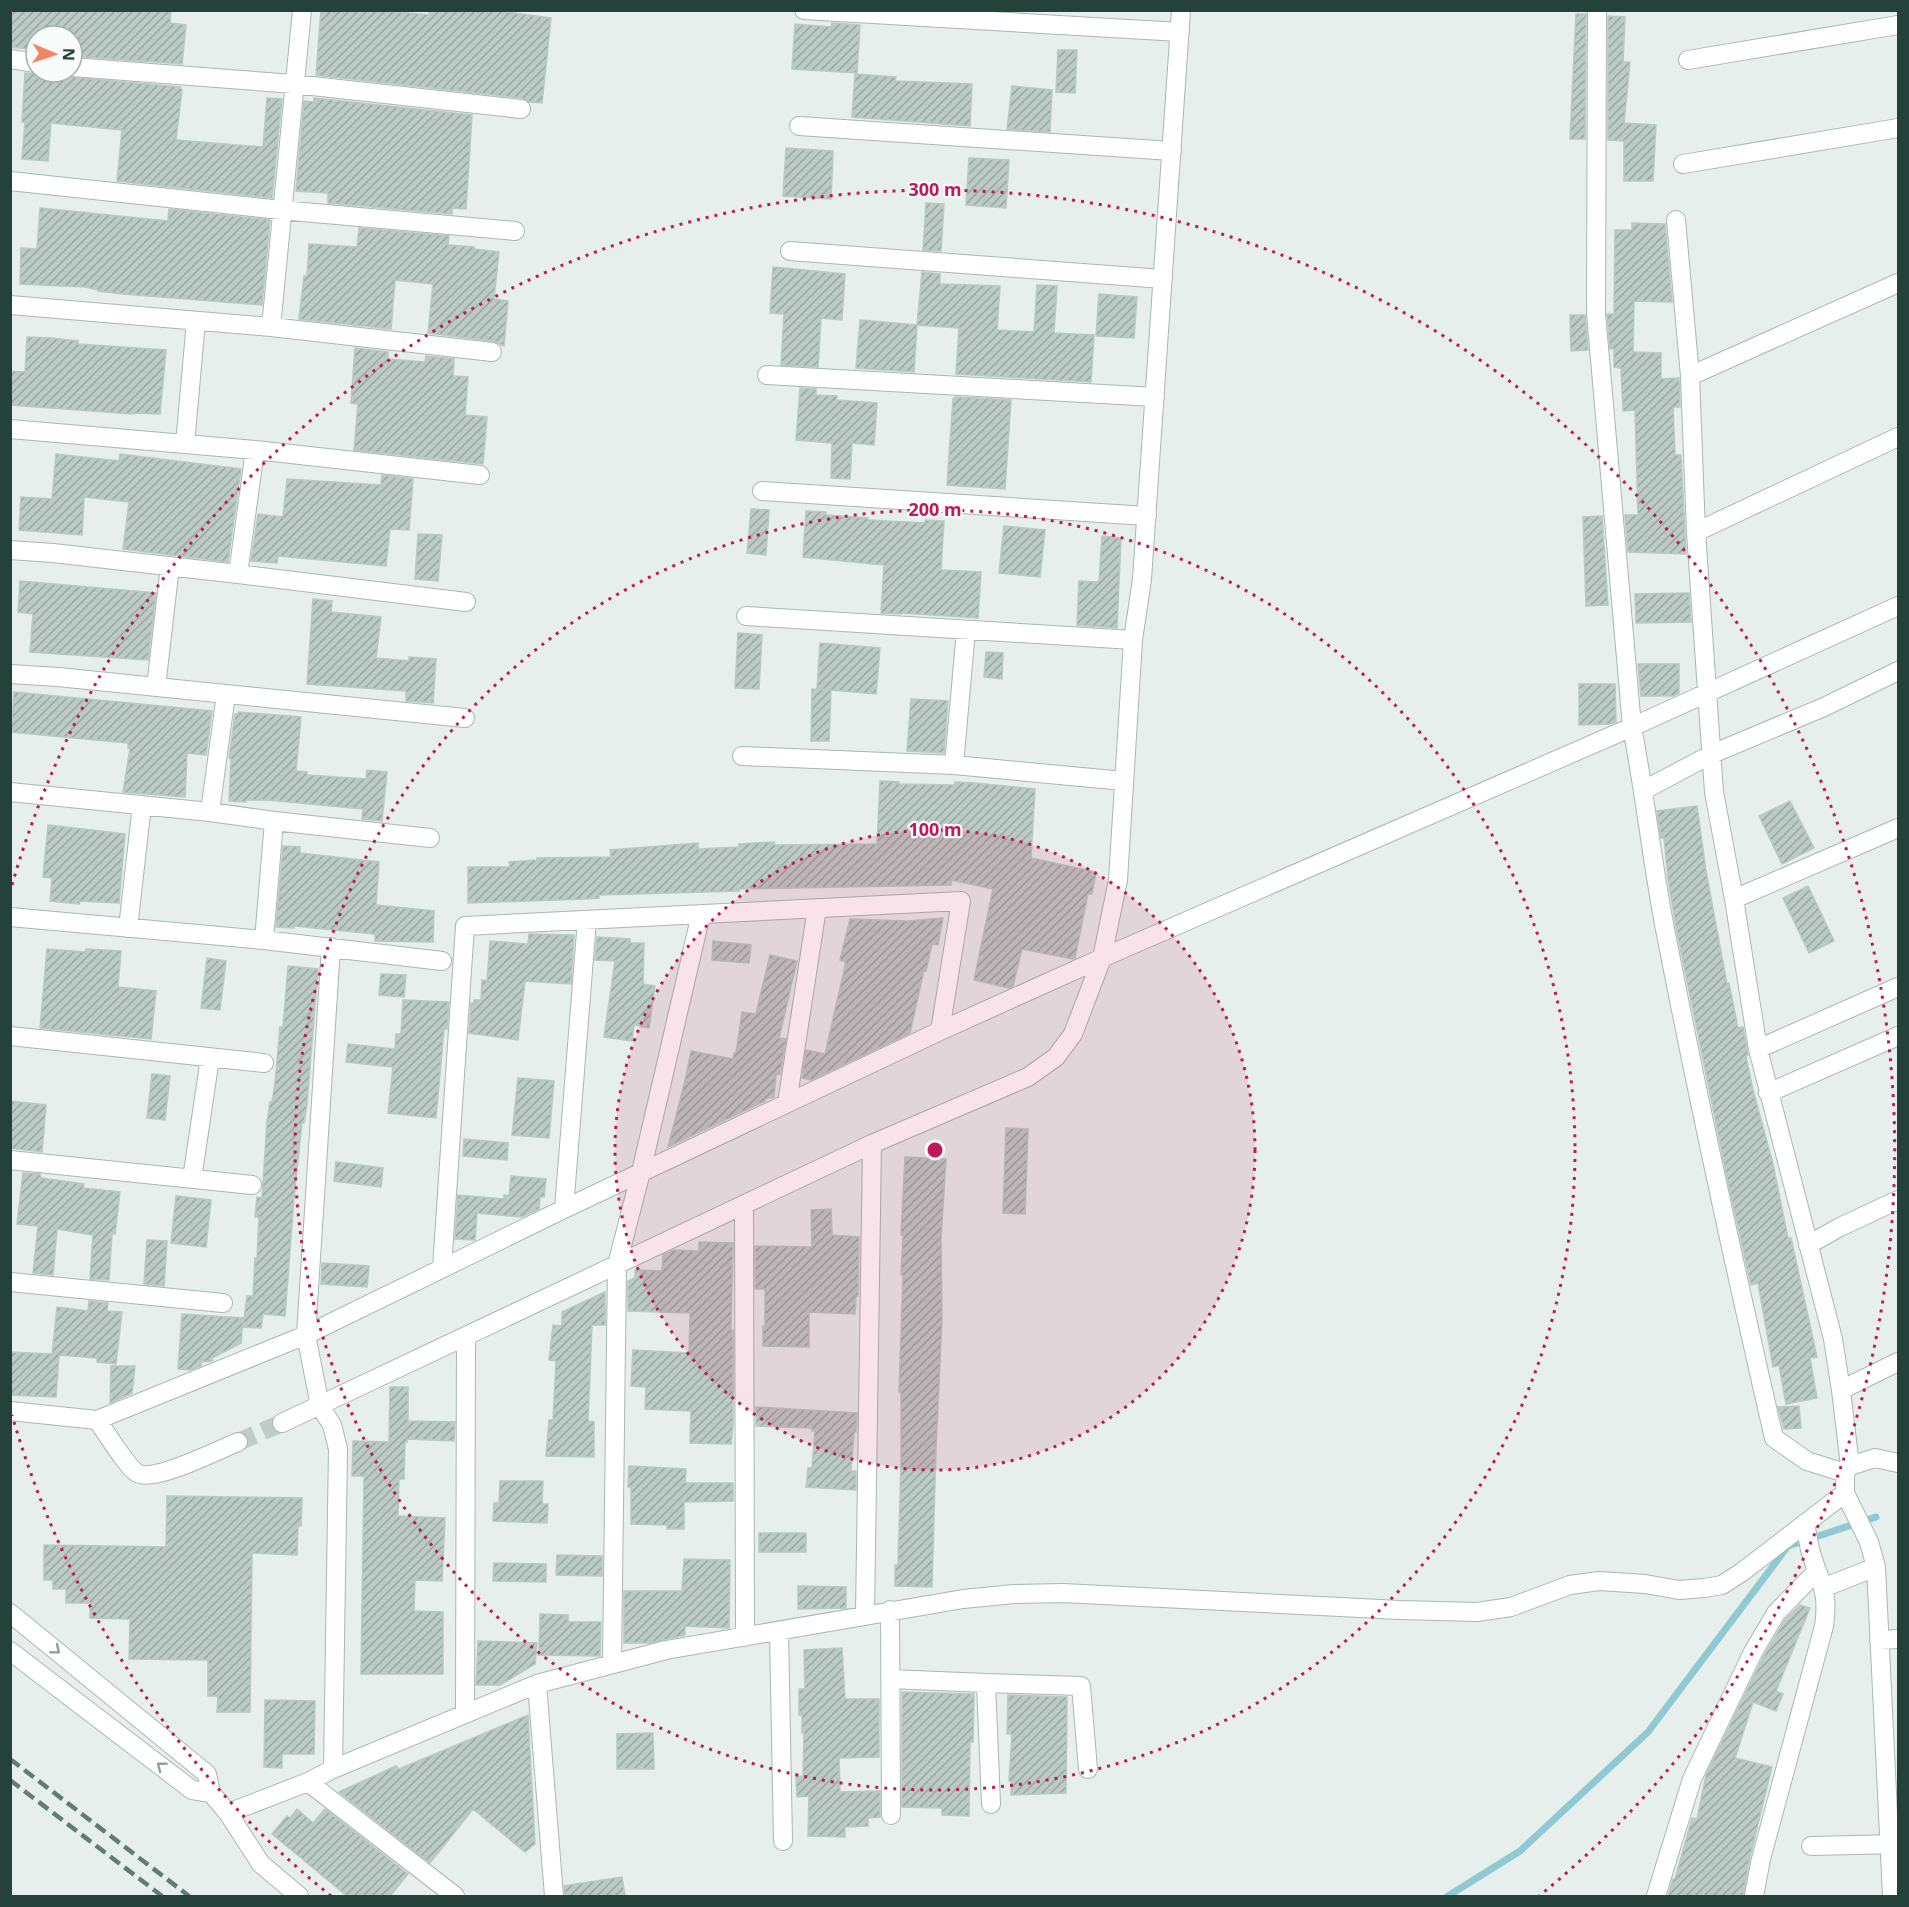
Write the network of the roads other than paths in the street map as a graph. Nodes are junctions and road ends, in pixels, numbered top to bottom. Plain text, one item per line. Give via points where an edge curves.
1 (302, 10) edge
2 (804, 10) edge
3 (1181, 10) edge
4 (1597, 10) edge
5 (1899, 25) edge
6 (1180, 32) junction
7 (1688, 60) dead end
8 (84, 68) edge
9 (294, 84) junction
10 (521, 109) dead end
11 (799, 126) dead end
12 (1899, 128) edge
13 (1172, 151) junction
14 (1683, 164) dead end
15 (10, 181) edge
16 (281, 210) junction
17 (1676, 220) dead end
18 (515, 231) dead end
19 (790, 251) dead end
20 (1163, 279) junction
21 (1899, 283) edge
22 (10, 304) edge
23 (196, 321) junction
24 (271, 327) junction
25 (492, 352) dead end
26 (767, 375) dead end
27 (1690, 376) junction
28 (1155, 398) junction
29 (10, 429) edge
30 (1899, 437) edge
31 (185, 444) junction
32 (255, 450) junction
33 (480, 475) dead end
34 (762, 491) dead end
35 (1147, 516) junction
36 (1696, 532) junction
37 (10, 550) edge
38 (170, 566) junction
39 (238, 574) junction
40 (466, 602) dead end
41 (1899, 606) edge
42 (746, 616) dead end
43 (966, 630) junction
44 (1133, 640) junction
45 (1899, 671) edge
46 (10, 674) edge
47 (156, 687) junction
48 (226, 694) junction
49 (1706, 694) junction
50 (465, 718) dead end
51 (1632, 728) junction
52 (1712, 754) junction
53 (742, 756) dead end
54 (954, 765) junction
55 (1124, 781) junction
56 (1644, 790) junction
57 (10, 792) edge
58 (142, 805) junction
59 (210, 812) junction
60 (274, 821) junction
61 (1899, 828) edge
62 (430, 838) dead end
63 (1734, 899) junction
64 (817, 909) junction
65 (701, 914) junction
66 (10, 917) edge
67 (587, 920) junction
68 (129, 928) junction
69 (264, 940) junction
70 (331, 947) junction
71 (1102, 958) junction
72 (442, 961) dead end
73 (1899, 987) edge
74 (940, 1031) junction
75 (10, 1036) edge
76 (1899, 1036) edge
77 (1758, 1048) junction
78 (210, 1058) junction
79 (264, 1063) dead end
80 (1768, 1093) junction
81 (787, 1103) junction
82 (872, 1144) junction
83 (10, 1160) edge
84 (641, 1172) junction
85 (192, 1179) junction
86 (252, 1185) dead end
87 (1899, 1200) edge
88 (744, 1204) junction
89 (564, 1209) junction
90 (1808, 1245) junction
91 (617, 1264) junction
92 (442, 1268) junction
93 (10, 1282) edge
94 (223, 1303) dead end
95 (306, 1335) junction
96 (466, 1336) junction
97 (1899, 1362) edge
98 (1841, 1390) junction
99 (320, 1406) junction
100 (10, 1411) edge
101 (98, 1420) junction
102 (282, 1423) tunnel mouth
103 (237, 1442) tunnel mouth
104 (1899, 1463) edge
105 (1847, 1470) junction
106 (1845, 1493) junction
107 (1807, 1536) junction
108 (1876, 1567) junction
109 (1821, 1579) junction
110 (890, 1610) junction
111 (10, 1613) edge
112 (865, 1615) junction
113 (779, 1631) junction
114 (745, 1637) junction
115 (1899, 1639) edge
116 (1879, 1640) junction
117 (10, 1651) edge
118 (612, 1664) junction
119 (890, 1678) junction
120 (986, 1683) junction
121 (537, 1684) junction
122 (465, 1714) junction
123 (1891, 1739) edge
124 (333, 1769) junction
125 (1088, 1769) dead end
126 (308, 1782) junction
127 (211, 1793) junction
128 (991, 1804) dead end
129 (228, 1813) junction
130 (891, 1815) dead end
131 (783, 1841) dead end
132 (1894, 1845) edge
133 (1811, 1846) dead end
134 (299, 1896) edge
135 (455, 1896) edge
136 (554, 1896) edge
137 (1656, 1896) edge
138 (1754, 1896) edge
139 (1892, 1896) edge

1 - 9 street
2 - 6 street
3 - 6 street
4 - 51 street via 1596,313
5 - 7 street
6 - 13 street
8 - 9 street
9 - 10 street
9 - 16 street
11 - 13 street
12 - 14 street
13 - 20 street
15 - 16 street
16 - 18 street
16 - 24 street
17 - 27 street
19 - 20 street
20 - 28 street
21 - 27 street
22 - 23 street
23 - 24 street
23 - 31 street
24 - 25 street
26 - 28 street
27 - 36 street
28 - 35 street
29 - 31 street
30 - 36 street
31 - 32 street
32 - 33 street
32 - 39 street
34 - 35 street
35 - 44 street
36 - 49 street
37 - 38 street
38 - 39 street
38 - 47 street
39 - 40 street
41 - 49 street
42 - 43 street
43 - 44 street
43 - 54 street
44 - 55 street
45 - 52 street
46 - 47 street
47 - 48 street
48 - 50 street
48 - 59 street
49 - 51 street
49 - 52 street
51 - 56 street
51 - 71 street
52 - 56 street
52 - 63 street via 1714,792
53 - 54 street
54 - 55 street
55 - 71 street via 1118,880
56 - 105 street via 1667,939 1774,1438 1807,1461
57 - 58 street
58 - 59 street
58 - 68 street
59 - 60 street
60 - 62 street
60 - 69 street
61 - 63 street
63 - 77 street
64 - 65 street
64 - 74 street via 962,901
64 - 81 street
65 - 67 street
65 - 84 street
66 - 68 street
67 - 89 street
67 - 92 street via 465,926
68 - 69 street
69 - 70 street
70 - 72 street
70 - 95 street
71 - 74 street
71 - 82 street via 1073,1034 1056,1057 1028,1077
73 - 77 street
74 - 81 street
75 - 78 street
76 - 80 street
77 - 80 street
78 - 79 street
78 - 85 street
80 - 90 street
81 - 84 street
82 - 88 street
82 - 112 street
83 - 85 street
84 - 89 street
84 - 91 street
85 - 86 street
87 - 90 street
88 - 91 street
88 - 114 street
89 - 92 street
90 - 98 street via 1833,1339
91 - 96 street
91 - 118 street
92 - 95 street
93 - 94 street
95 - 99 street
95 - 101 street
96 - 99 street
96 - 122 street
97 - 98 street
98 - 105 street
99 - 102 street
99 - 124 street via 332,1425 338,1449
100 - 101 street
101 - 103 street via 135,1472 148,1476
104 - 105 street via 1875,1458
105 - 106 street
106 - 107 street
106 - 108 street via 1869,1542
107 - 109 street
107 - 110 street via 1722,1585 1679,1590 1599,1581 1570,1585 1511,1608 1477,1612 1062,1593 1004,1595
108 - 109 street
108 - 116 street
109 - 137 street via 1776,1613 1753,1652 1692,1779
109 - 138 street via 1827,1603 1824,1626
110 - 112 street
110 - 119 street
111 -> 127 street via 207,1774
112 - 113 street
113 - 114 street
113 - 131 street
114 - 118 street
115 - 116 street
116 - 123 street
127 -> 117 street via 192,1790
118 - 121 street
119 - 120 street
119 - 130 street
120 - 125 street via 1081,1686
120 - 128 street
121 - 122 street
121 - 136 street
122 - 124 street
123 - 132 street
124 - 126 street
126 - 129 street
126 - 135 street
127 - 129 street
129 - 134 street via 261,1864
132 - 133 street
132 - 139 street

